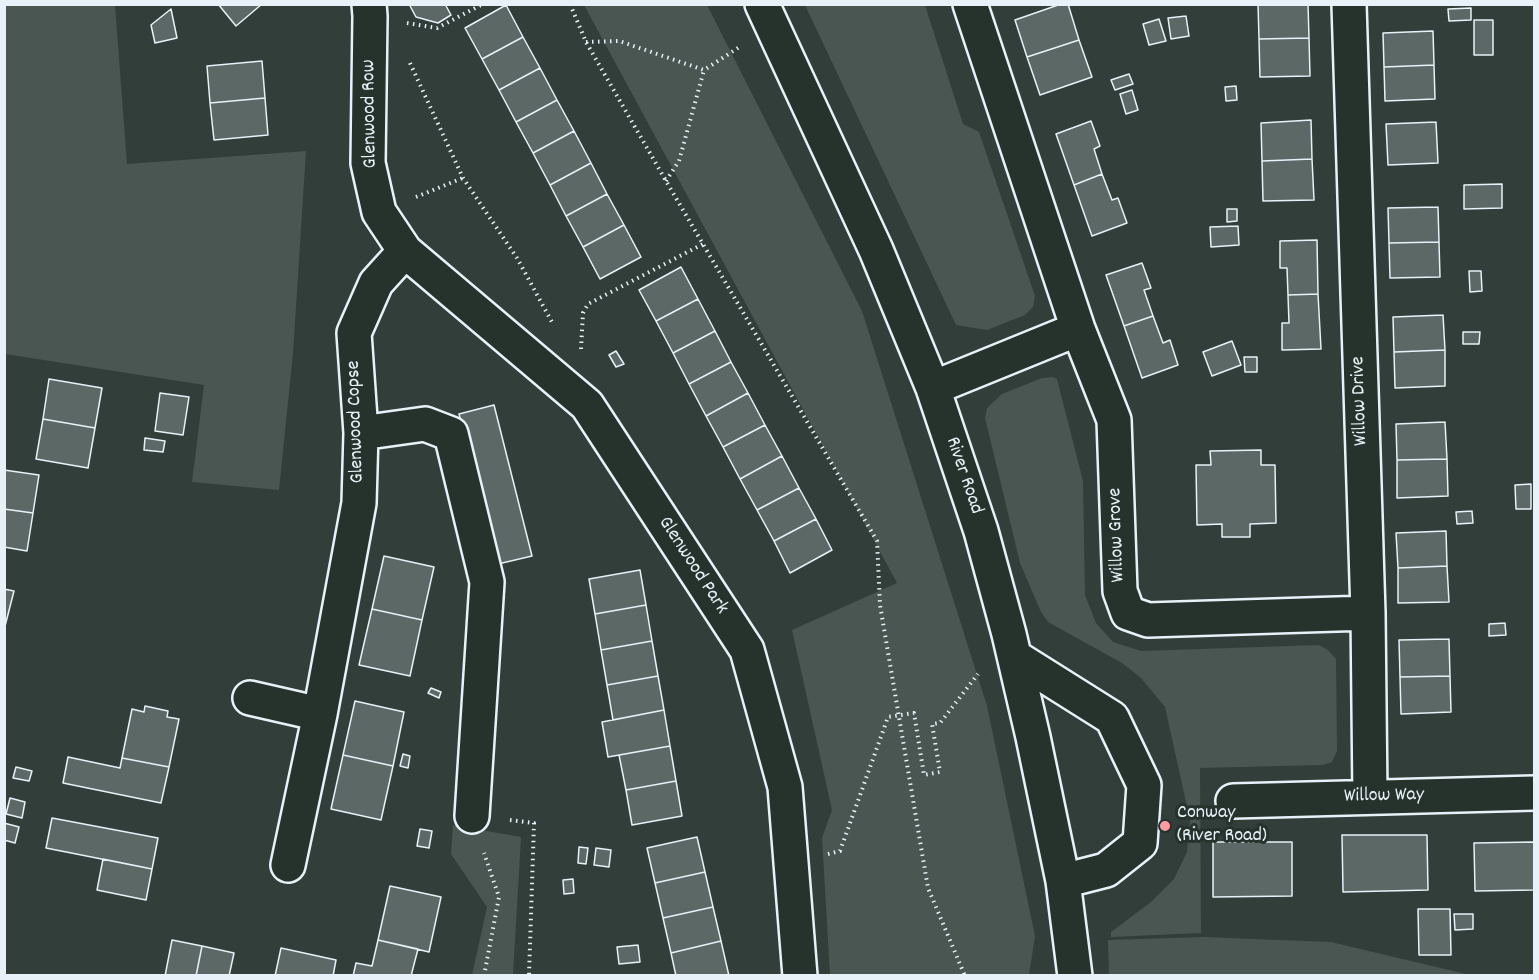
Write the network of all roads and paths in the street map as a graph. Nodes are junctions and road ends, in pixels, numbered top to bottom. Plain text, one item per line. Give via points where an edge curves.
1 (483, 4) edge
2 (570, 4) edge
3 (970, 4) edge
4 (1349, 4) edge
5 (370, 10) edge
6 (767, 15) edge
7 (586, 42) junction
8 (704, 70) junction
9 (463, 178) junction
10 (666, 181) junction
11 (379, 212) junction
12 (703, 244) junction
13 (405, 251) junction
14 (1078, 329) junction
15 (557, 331) dead end
16 (933, 388) junction
17 (578, 398) junction
18 (361, 434) junction
19 (1368, 613) junction
20 (1012, 645) junction
21 (250, 698) dead end
22 (320, 714) junction
23 (899, 715) junction
24 (1534, 793) edge
25 (1370, 797) junction
26 (1233, 801) dead end
27 (472, 816) junction
28 (792, 862) junction
29 (288, 864) dead end
30 (1063, 881) junction
31 (484, 975) edge
32 (529, 975) edge
33 (800, 975) edge
34 (965, 975) edge
35 (1075, 975) edge

1 - 5 path via 437,28
2 - 7 path
3 - 14 street, Willow Grove
4 - 19 street, Willow Drive
5 - 9 path via 401,44
5 - 11 street, Glenwood Row via 368,163
6 - 8 path
6 - 16 street, River Road via 876,250
7 - 8 path via 619,41
7 - 10 path
8 - 10 path via 679,161
9 - 11 path
9 - 15 path via 517,258
10 - 12 path
11 - 13 street, Glenwood Row
12 - 17 path via 588,304 583,313
12 - 23 path via 877,541 880,605
13 - 17 street, Glenwood Park
13 - 18 street, Glenwood Copse via 376,283 354,333
14 - 16 street
14 - 19 street, Willow Grove via 1114,420 1120,591 1128,613 1148,620
16 - 20 street, River Road via 981,531
17 - 28 street, Glenwood Park via 588,405 747,650 785,787
18 - 22 street, Glenwood Copse via 359,503
18 - 27 street via 425,424 451,434 487,582
19 - 25 street, Willow Drive
20 - 23 path via 940,723 932,724 940,772 924,775 914,713
20 - 30 street, River Road
20 - 30 street via 1112,718 1144,785 1140,843 1106,870
21 - 22 street
22 - 29 street, Glenwood Copse
23 - 28 path via 888,717 840,851
23 - 34 path via 928,888
24 - 25 street, Willow Way
25 - 26 street, Willow Way
27 - 31 path via 498,897
27 - 32 path via 534,823
28 - 33 street, Glenwood Park
30 - 35 street, River Road

